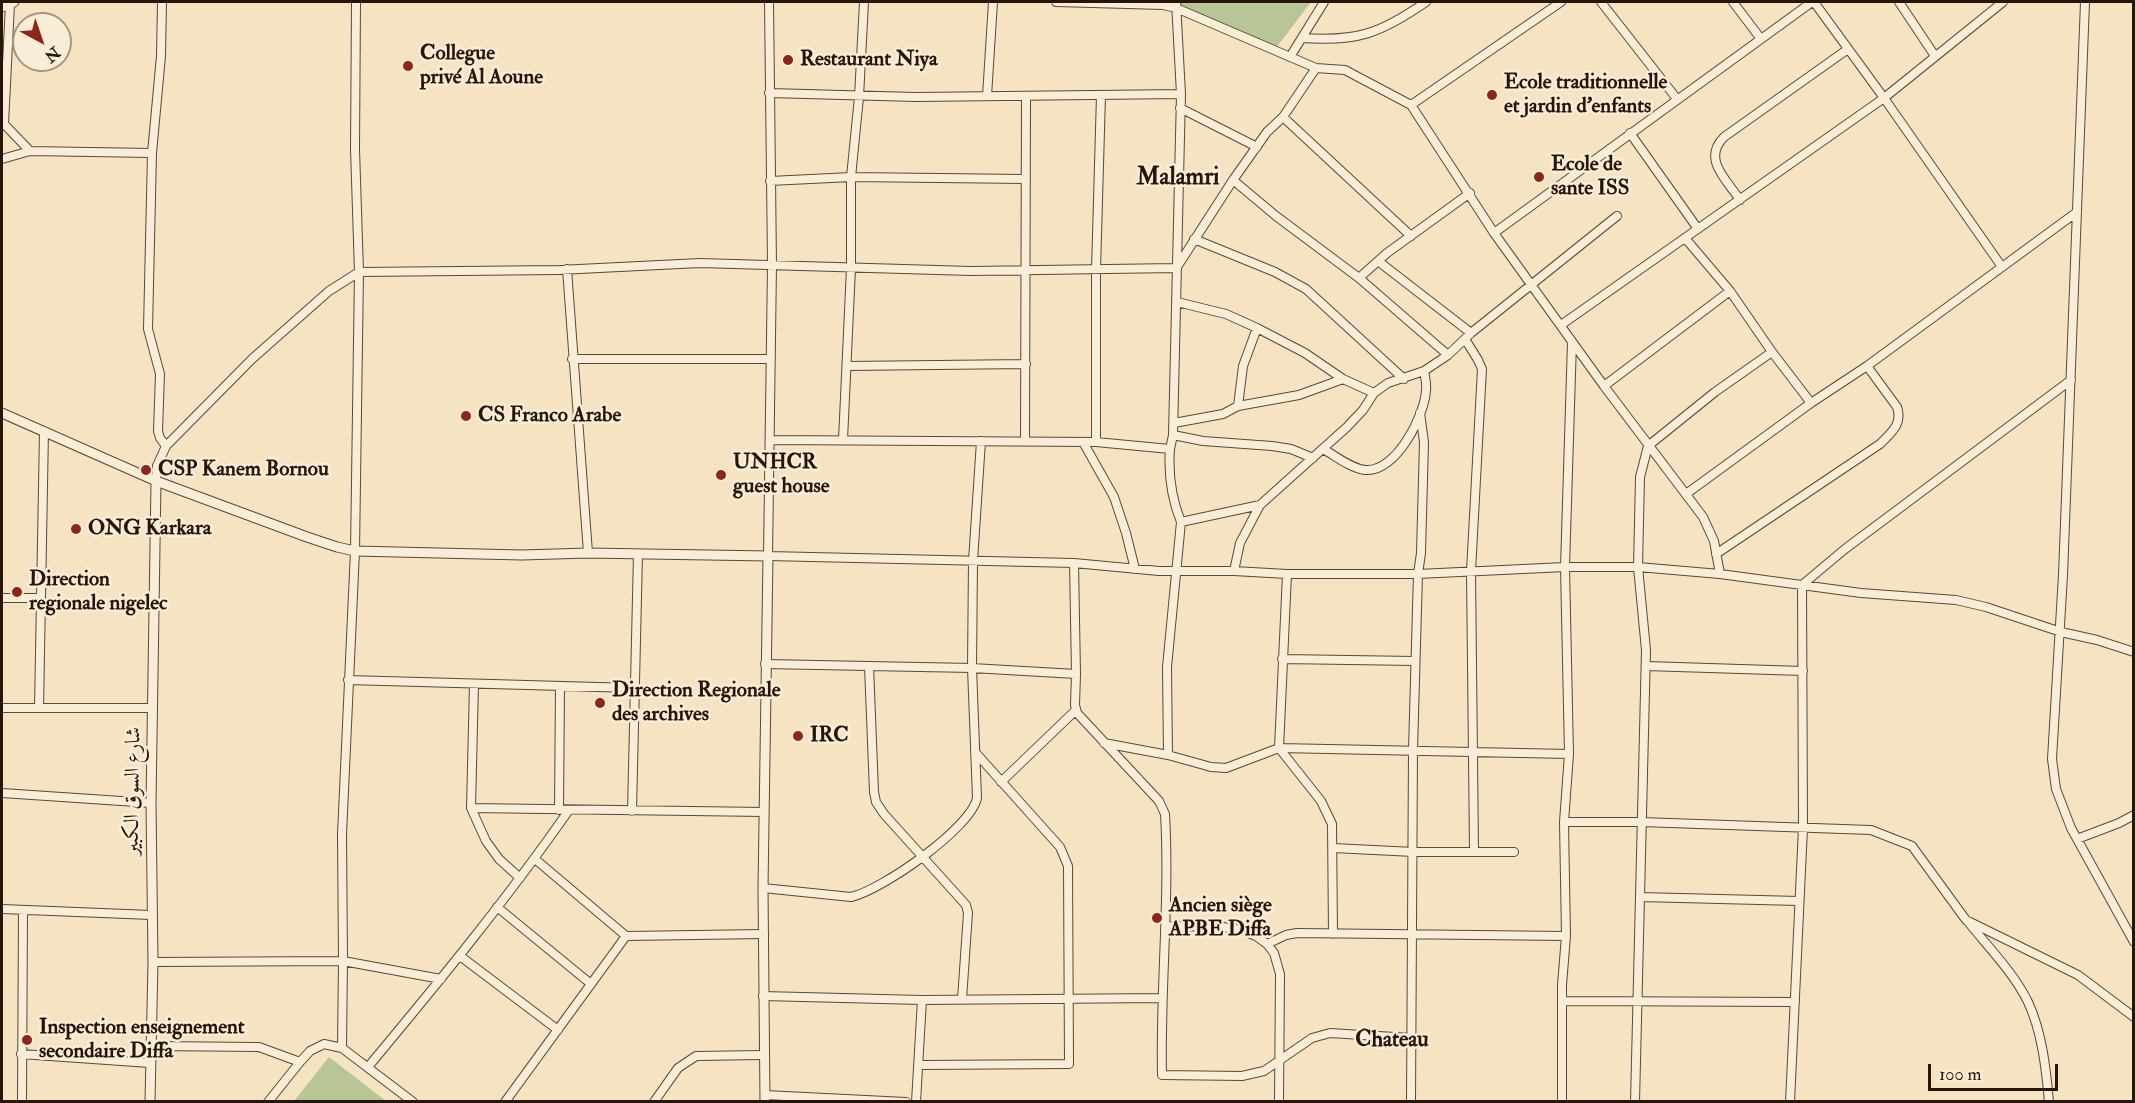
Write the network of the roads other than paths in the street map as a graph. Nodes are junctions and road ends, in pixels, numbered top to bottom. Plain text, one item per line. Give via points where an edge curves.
1 (162, 2) edge
2 (356, 2) edge
3 (769, 2) edge
4 (859, 2) edge
5 (864, 2) edge
6 (871, 2) edge
7 (993, 2) edge
8 (1056, 2) edge
9 (1074, 2) edge
10 (1324, 2) edge
11 (1426, 2) edge
12 (1561, 2) edge
13 (1601, 2) edge
14 (1733, 2) edge
15 (1813, 2) edge
16 (1899, 2) edge
17 (2003, 2) edge
18 (2085, 2) edge
19 (8, 4) edge
20 (1176, 5) edge
21 (1991, 5) edge
22 (1302, 38) junction
23 (1761, 39) junction
24 (1848, 49) junction
25 (1935, 56) junction
26 (1290, 57) junction
27 (1316, 68) junction
28 (769, 93) junction
29 (1181, 94) junction
30 (1101, 95) junction
31 (987, 96) junction
32 (859, 97) junction
33 (1026, 97) junction
34 (1884, 98) junction
35 (1677, 99) junction
36 (1412, 105) junction
37 (1180, 108) junction
38 (1283, 117) junction
39 (3, 124) edge
40 (1630, 134) junction
41 (1257, 147) junction
42 (30, 151) junction
43 (152, 153) junction
44 (2, 159) edge
45 (851, 177) junction
46 (1026, 179) junction
47 (1233, 180) junction
48 (770, 181) junction
49 (1470, 193) junction
50 (1740, 200) junction
51 (2077, 212) junction
52 (1617, 216) dead end
53 (1698, 229) junction
54 (1494, 233) junction
55 (1411, 236) junction
56 (1685, 238) junction
57 (1194, 239) junction
58 (1378, 261) junction
59 (772, 265) junction
60 (2002, 267) junction
61 (851, 268) junction
62 (1176, 268) junction
63 (567, 269) junction
64 (1096, 270) junction
65 (1027, 271) junction
66 (359, 272) junction
67 (1359, 278) junction
68 (1531, 284) junction
69 (1730, 291) junction
70 (1177, 302) junction
71 (1561, 325) junction
72 (1257, 328) junction
73 (1468, 336) junction
74 (1572, 341) junction
75 (1772, 352) junction
76 (1448, 355) junction
77 (572, 359) junction
78 (771, 359) junction
79 (1026, 364) junction
80 (847, 366) junction
81 (1867, 366) junction
82 (1424, 371) junction
83 (1344, 379) junction
84 (1404, 379) junction
85 (2071, 380) junction
86 (1604, 386) junction
87 (1374, 393) junction
88 (1810, 403) junction
89 (1238, 406) junction
90 (2, 413) edge
91 (1419, 413) junction
92 (1174, 423) junction
93 (44, 431) junction
94 (1173, 435) junction
95 (771, 440) junction
96 (843, 440) junction
97 (981, 441) junction
98 (1025, 441) junction
99 (1083, 442) junction
100 (1096, 442) junction
101 (166, 446) junction
102 (1648, 446) junction
103 (1323, 448) junction
104 (1170, 449) junction
105 (1313, 458) junction
106 (156, 481) junction
107 (1686, 494) junction
108 (1260, 505) junction
109 (1180, 522) junction
110 (355, 551) junction
111 (588, 553) junction
112 (638, 554) junction
113 (1716, 554) junction
114 (768, 556) junction
115 (973, 561) junction
116 (1074, 563) junction
117 (1565, 567) junction
118 (1638, 567) junction
119 (1135, 569) junction
120 (1177, 571) junction
121 (1234, 571) junction
122 (1471, 571) junction
123 (1720, 573) junction
124 (1287, 574) junction
125 (1418, 574) junction
126 (1803, 585) junction
127 (2, 598) edge
128 (40, 598) junction
129 (2061, 632) junction
130 (2133, 652) edge
131 (1282, 659) junction
132 (1416, 661) junction
133 (765, 664) junction
134 (869, 666) junction
135 (1646, 666) junction
136 (972, 668) junction
137 (1803, 670) junction
138 (1076, 674) junction
139 (348, 680) junction
140 (474, 684) junction
141 (561, 686) junction
142 (634, 688) junction
143 (2, 708) edge
144 (39, 708) junction
145 (153, 708) junction
146 (1076, 710) junction
147 (1104, 743) junction
148 (1279, 748) junction
149 (1413, 750) junction
150 (975, 752) junction
151 (1472, 753) junction
152 (1168, 754) junction
153 (1569, 754) junction
154 (1001, 782) junction
155 (2, 793) edge
156 (151, 803) junction
157 (471, 808) junction
158 (559, 810) junction
159 (570, 810) junction
160 (632, 811) junction
161 (764, 812) junction
162 (2133, 815) edge
163 (1564, 822) junction
164 (1641, 822) junction
165 (1803, 828) junction
166 (2077, 839) junction
167 (1333, 848) junction
168 (1474, 851) junction
169 (1414, 852) junction
170 (1514, 852) dead end
171 (923, 857) junction
172 (535, 859) junction
173 (520, 878) junction
174 (763, 888) junction
175 (1640, 897) junction
176 (1799, 901) junction
177 (497, 908) junction
178 (2, 909) edge
179 (23, 910) junction
180 (151, 915) junction
181 (1966, 920) junction
182 (1166, 926) junction
183 (764, 934) junction
184 (1333, 934) junction
185 (1412, 935) junction
186 (626, 936) junction
187 (1566, 936) junction
188 (2133, 942) edge
189 (1267, 944) junction
190 (460, 956) junction
191 (343, 961) junction
192 (153, 963) junction
193 (441, 979) junction
194 (591, 984) junction
195 (763, 996) junction
196 (1070, 998) junction
197 (1161, 998) junction
198 (962, 999) junction
199 (922, 1000) junction
200 (1562, 1000) junction
201 (1637, 1001) junction
202 (1795, 1002) junction
203 (2133, 1017) edge
204 (558, 1030) junction
205 (1411, 1038) junction
206 (151, 1046) junction
207 (342, 1048) junction
208 (21, 1054) junction
209 (763, 1055) junction
210 (1280, 1061) junction
211 (300, 1062) junction
212 (150, 1063) junction
213 (920, 1065) junction
214 (368, 1067) junction
215 (765, 1098) edge
216 (865, 1100) edge
217 (22, 1101) edge
218 (150, 1101) edge
219 (268, 1101) edge
220 (413, 1101) edge
221 (505, 1101) edge
222 (654, 1101) edge
223 (906, 1101) edge
224 (916, 1101) edge
225 (1279, 1101) edge
226 (1411, 1101) edge
227 (1562, 1101) edge
228 (1635, 1101) edge
229 (1790, 1101) edge
230 (2049, 1101) edge

1 - 43 street
2 - 66 street
3 - 28 street
4 - 5 street
5 - 6 street
5 - 32 street
7 - 31 street
8 - 9 street
9 - 20 street
10 - 22 street
11 - 22 street via 1377,31 1324,40
12 - 36 street
13 - 35 street
14 - 23 street
15 - 23 street
15 - 24 street
16 - 25 street
17 - 21 street
18 - 51 street
19 - 39 street
20 - 26 street
20 - 29 street
21 - 25 street
22 - 26 street
23 - 35 street
24 - 34 street
24 - 50 street via 1715,145 1716,165
25 - 34 street
26 - 27 street
27 - 36 street via 1345,70
27 - 38 street
28 - 32 street
28 - 48 street
29 - 30 street
29 - 37 street
30 - 33 street
30 - 64 street
31 - 32 street
31 - 33 street
32 - 45 street
33 - 46 street
34 - 50 street
34 - 60 street
35 - 40 street
36 - 49 street
37 - 41 street
37 - 62 street
38 - 41 street
38 - 55 street
39 - 42 street
40 - 53 street
40 - 54 street
41 - 47 street
42 - 43 street
42 - 44 street
43 - 101 street via 148,329 160,375 158,431
45 - 46 street
45 - 48 street
45 - 61 street
46 - 65 street
47 - 57 street
47 - 67 street
48 - 59 street
49 - 54 street
49 - 55 street
50 - 53 street
51 - 60 street
51 - 85 street
52 - 68 street
53 - 56 street
54 - 68 street
55 - 58 street
56 - 69 street
56 - 71 street
57 - 62 street
57 - 84 street via 1299,285
58 - 67 street
58 - 73 street
59 - 61 street
59 - 63 street via 700,263
59 - 78 street
60 - 81 street
61 - 65 street
61 - 80 street
62 - 64 street
62 - 70 street
63 - 66 street
63 - 77 street
64 - 65 street
64 - 100 street
65 - 79 street
66 - 101 street via 329,291 252,359
66 - 110 street
67 - 76 street
68 - 71 street
68 - 73 street
69 - 75 street
69 - 86 street
70 - 72 street via 1226,314
70 - 92 street
71 - 74 street
72 - 83 street
72 - 89 street via 1243,366
73 - 76 street
73 - 122 street via 1482,369
74 - 86 street
74 - 117 street
75 - 88 street
75 - 102 street
76 - 82 street
77 - 78 street
77 - 111 street
78 - 95 street
79 - 80 street
79 - 98 street
80 - 96 street
81 - 88 street
81 - 113 street via 1897,407 1899,423 1892,432 1880,444
82 - 84 street
82 - 91 street via 1426,390
83 - 87 street
83 - 89 street via 1299,395
84 - 87 street via 1388,383
85 - 126 street via 1845,549
85 - 129 street
86 - 102 street
87 - 103 street via 1363,410
88 - 107 street
89 - 92 street via 1223,414
90 - 93 street
91 - 103 street via 1404,445 1380,466 1368,470 1352,466
91 - 125 street via 1424,442
92 - 94 street
93 - 106 street
93 - 128 street
94 - 104 street
94 - 105 street via 1281,447
95 - 96 street
95 - 114 street
96 - 97 street
97 - 98 street
97 - 115 street
98 - 99 street
99 - 100 street
99 - 119 street via 1114,497
100 - 104 street
101 - 106 street via 157,466
102 - 107 street
102 - 118 street via 1640,477
103 - 105 street
104 - 109 street via 1168,471
105 - 108 street
106 - 110 street via 337,548
106 - 145 street, شارع السوق الكبير
107 - 113 street via 1703,517
108 - 109 street
108 - 121 street via 1240,543
109 - 120 street
110 - 111 street
110 - 139 street
111 - 112 street
112 - 114 street
112 - 142 street
113 - 123 street
114 - 115 street
114 - 133 street
115 - 116 street
115 - 136 street
116 - 119 street
116 - 138 street
117 - 118 street
117 - 122 street
117 - 153 street
118 - 123 street
118 - 135 street
119 - 120 street
120 - 121 street
120 - 152 street via 1167,667
121 - 124 street
122 - 125 street
122 - 151 street
123 - 126 street
124 - 125 street
124 - 131 street
125 - 132 street
126 - 129 street via 1956,600
126 - 137 street
127 - 128 street
128 - 144 street
129 - 130 street
129 - 166 street via 2052,759 2056,789
131 - 132 street
131 - 148 street
132 - 149 street
133 - 134 street
133 - 161 street
134 - 136 street
134 - 171 street via 876,802
135 - 137 street
135 - 164 street
136 - 138 street
136 - 150 street
137 - 165 street
138 - 146 street
139 - 140 street
139 - 191 street via 342,834
140 - 141 street
140 - 157 street
141 - 142 street
141 - 158 street
142 - 160 street
143 - 144 street
144 - 145 street
145 - 156 street, شارع السوق الكبير
146 - 147 street
146 - 154 street
147 - 152 street
147 - 182 street via 1163,807 1167,838
148 - 149 street
148 - 152 street via 1226,768
148 - 167 street via 1325,808 1332,824
149 - 151 street
149 - 169 street
150 - 154 street
150 - 171 street via 977,798 973,811
151 - 153 street
151 - 168 street
153 - 163 street
154 - 196 street via 1066,857
155 - 156 street
156 - 180 street, شارع السوق الكبير
157 - 158 street
157 - 173 street via 486,841
158 - 159 street
159 - 160 street
159 - 172 street
160 - 161 street
161 - 174 street
162 - 166 street
163 - 164 street
163 - 187 street
164 - 165 street
164 - 175 street
165 - 176 street
165 - 181 street via 1871,830 1912,846
166 - 188 street
167 - 169 street
167 - 184 street
168 - 169 street
168 - 170 street
169 - 185 street
171 - 174 street via 867,892 851,897
171 - 198 street via 961,898 968,913
172 - 173 street
172 - 186 street
173 - 177 street
174 - 183 street
175 - 176 street
175 - 201 street
176 - 202 street
177 - 190 street
177 - 194 street
178 - 179 street
179 - 180 street
179 - 208 street
180 - 192 street, شارع السوق الكبير
181 - 203 street via 2078,975
181 - 230 street via 2028,1002 2041,1040
182 - 189 street via 1241,930
182 - 197 street
183 - 186 street
183 - 195 street
184 - 185 street
184 - 189 street via 1297,933
185 - 187 street
185 - 205 street
186 - 194 street
187 - 200 street
189 - 210 street via 1280,974
190 - 193 street
190 - 204 street
191 - 192 street
191 - 193 street
191 - 207 street
192 - 206 street, شارع السوق الكبير
193 - 214 street
194 - 204 street
195 - 199 street
195 - 209 street
196 - 197 street
196 - 198 street
196 - 213 street via 1069,1064
197 - 210 street via 1162,1075 1242,1076 1264,1071
198 - 199 street
199 - 213 street
200 - 201 street
200 - 227 street
201 - 202 street
201 - 228 street
202 - 229 street
204 - 221 street
205 - 210 street via 1322,1034
205 - 226 street
206 - 211 street via 259,1047
206 - 212 street, شارع السوق الكبير
207 - 211 street via 324,1044
207 - 214 street
208 - 212 street
208 - 217 street
209 - 215 street
209 - 222 street via 696,1056 678,1068
210 - 225 street
211 - 219 street
212 - 218 street, شارع السوق الكبير
213 - 224 street
214 - 220 street
215 - 216 street
216 - 223 street

